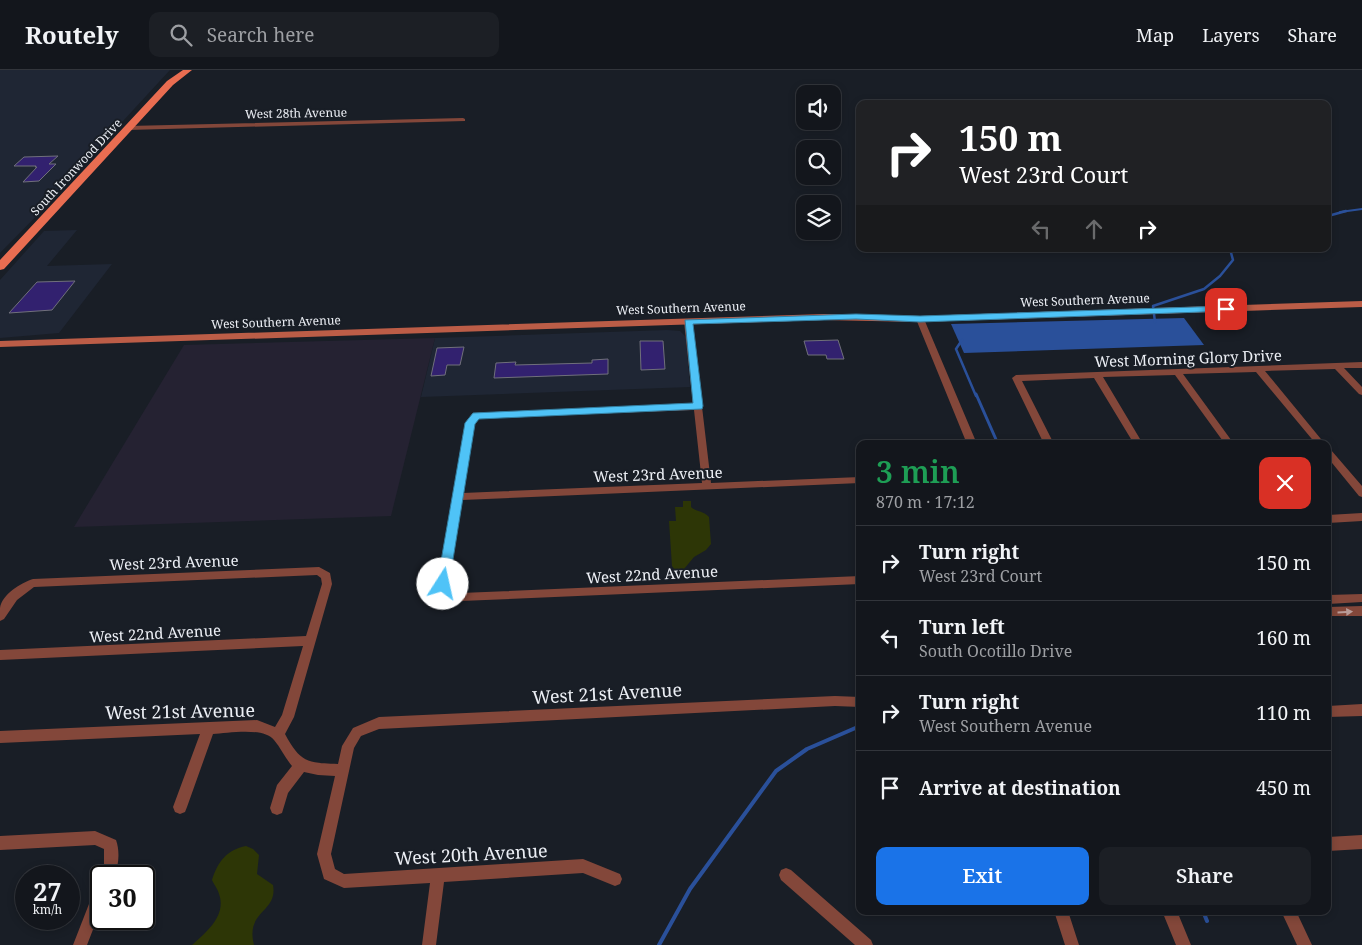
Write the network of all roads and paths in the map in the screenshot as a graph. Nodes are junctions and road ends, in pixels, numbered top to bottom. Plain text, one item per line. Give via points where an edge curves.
1 (177, 70) edge
2 (188, 70) edge
3 (170, 83) junction
4 (463, 120) dead end
5 (128, 128) junction
6 (0, 267) edge
7 (1362, 304) edge
8 (920, 319) junction
9 (688, 322) junction
10 (0, 344) edge
11 (1362, 365) edge
12 (1337, 366) junction
13 (1258, 369) junction
14 (1178, 372) junction
15 (1097, 375) junction
16 (1362, 392) edge
17 (698, 406) junction
18 (970, 440) edge
19 (1047, 440) edge
20 (1137, 440) edge
21 (1227, 440) edge
22 (1318, 440) edge
23 (1331, 456) edge
24 (856, 480) edge
25 (707, 487) junction
26 (1362, 494) edge
27 (458, 497) junction
28 (1362, 517) edge
29 (1331, 519) edge
30 (856, 580) edge
31 (1362, 598) edge
32 (1331, 600) edge
33 (1362, 611) edge
34 (1331, 612) edge
35 (0, 616) edge
36 (310, 641) junction
37 (0, 655) edge
38 (856, 702) edge
39 (1362, 710) edge
40 (1331, 712) edge
41 (209, 727) junction
42 (278, 734) junction
43 (0, 737) edge
44 (300, 766) junction
45 (342, 770) junction
46 (180, 807) dead end
47 (277, 808) dead end
48 (1362, 842) edge
49 (0, 844) edge
50 (1331, 844) edge
51 (111, 865) edge
52 (438, 875) junction
53 (786, 875) dead end
54 (615, 879) dead end
55 (1061, 915) edge
56 (1171, 915) edge
57 (1290, 915) edge
58 (90, 919) edge
59 (80, 945) edge
60 (429, 945) edge
61 (866, 945) edge
62 (1072, 945) edge
63 (1184, 945) edge
64 (1305, 945) edge

1 - 3 main road, South Ironwood Drive via 169,78
2 - 3 main road, South Ironwood Drive
3 - 5 main road, South Ironwood Drive
4 - 5 street, West 28th Avenue
5 - 6 main road, South Ironwood Drive
7 - 8 main road, West Southern Avenue
8 - 9 main road, West Southern Avenue via 856,316
8 - 18 street
9 - 10 main road, West Southern Avenue
9 - 17 street
11 - 12 street, West Morning Glory Drive
12 - 13 street, West Morning Glory Drive
12 - 16 street
13 - 14 street, West Morning Glory Drive
13 - 22 street
14 - 15 street, West Morning Glory Drive
14 - 21 street
15 - 19 street, West Morning Glory Drive via 1016,378
15 - 20 street
17 - 25 street
17 - 27 street via 476,415 470,423
23 - 26 street
24 - 25 street, West 23rd Avenue
25 - 27 street, West 23rd Avenue
27 - 30 street, West 22nd Avenue via 443,584 446,594 461,597
28 - 29 street
31 - 32 street
34 -> 33 street
35 - 36 street, West 23rd Avenue via 12,597 33,583 319,571 326,576 327,584
36 - 37 street, West 22nd Avenue
36 - 42 street via 288,718
38 - 45 street, West 21st Avenue via 378,723 357,732 348,746
39 - 40 street
41 - 42 street, West 21st Avenue via 257,726
41 - 43 street, West 21st Avenue
41 - 46 street
42 - 44 street via 288,753
44 - 45 street
44 - 47 street via 282,790
45 - 52 street, West 20th Avenue via 324,854 329,874 344,881
48 - 50 street
49 - 51 street via 96,838 111,845
52 - 54 street, West 20th Avenue via 583,866
52 - 60 street
53 - 61 street
55 - 62 street
56 - 63 street
57 - 64 street
58 - 59 street

